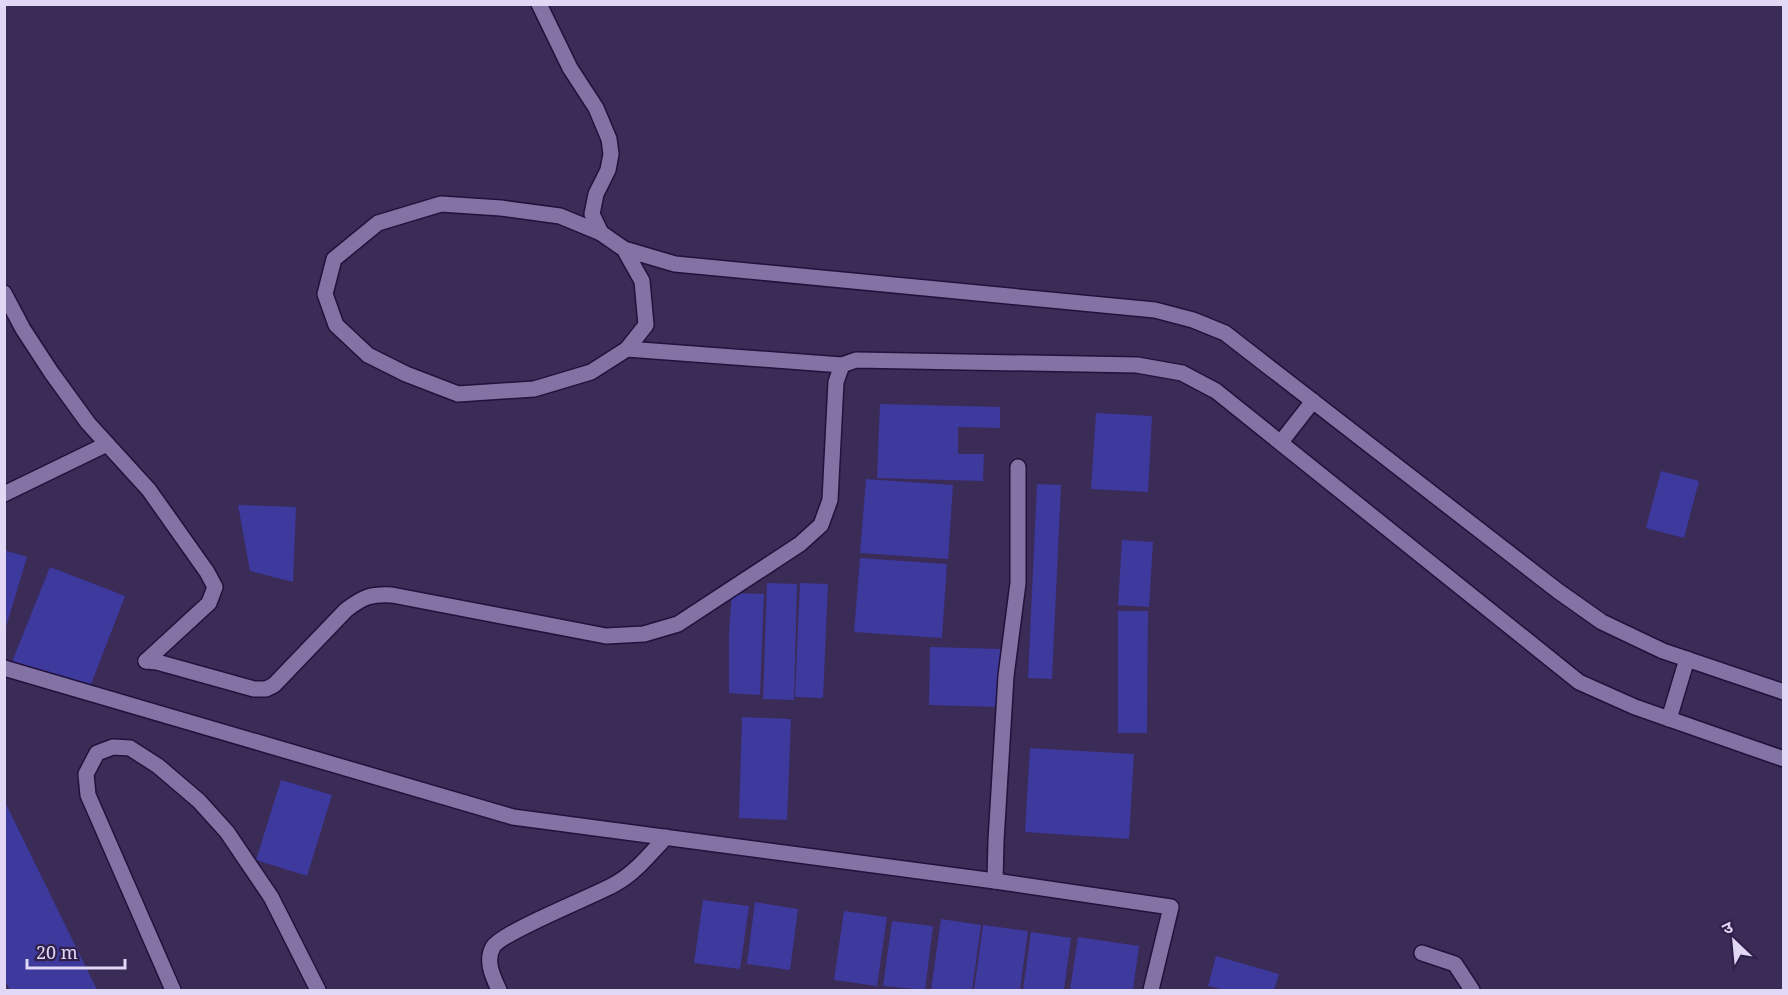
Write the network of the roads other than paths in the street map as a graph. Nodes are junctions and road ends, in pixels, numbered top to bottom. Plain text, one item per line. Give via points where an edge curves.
1 (539, 4) edge
2 (601, 233) junction
3 (624, 249) junction
4 (4, 293) edge
5 (627, 349) junction
6 (842, 365) junction
7 (1313, 401) junction
8 (1281, 442) junction
9 (107, 444) junction
10 (1018, 467) dead end
11 (4, 494) edge
12 (1687, 659) junction
13 (4, 668) edge
14 (1784, 692) edge
15 (1668, 719) junction
16 (1784, 759) edge
17 (666, 837) junction
18 (995, 881) junction
19 (1422, 953) dead end
20 (173, 990) edge
21 (318, 990) edge
22 (499, 990) edge
23 (1151, 990) edge
24 (1472, 990) edge

1 - 2 street via 570,68 597,108 609,140 608,170 596,194 592,214
2 - 3 street
2 - 5 street via 560,216 441,204 378,224 334,259 325,294 336,325 368,355 458,394 534,389 591,372
3 - 5 street via 642,281 646,325
3 - 7 street via 675,264 1155,310 1225,333
4 - 9 street via 51,372
5 - 6 street
6 - 8 street via 856,360 1137,365 1182,373 1216,390
6 - 9 street via 836,382 830,500 821,525 800,544 678,624 644,634 606,636 374,594 346,610 266,689 147,662 209,603 215,587 149,490
7 - 8 street
7 - 12 street via 1602,622
8 - 15 street via 1579,682
9 - 11 street
10 - 18 street via 1018,582 1006,676
12 - 14 street
12 - 15 street
13 - 17 street via 513,817
15 - 16 street
17 - 18 street
17 - 22 street via 639,867 617,882 507,935 493,946 491,974
18 - 23 street via 1171,907
19 - 24 street via 1455,964
20 - 21 street via 88,795 86,774 91,763 97,753 113,747 130,748 158,766 199,801 227,832 271,897

